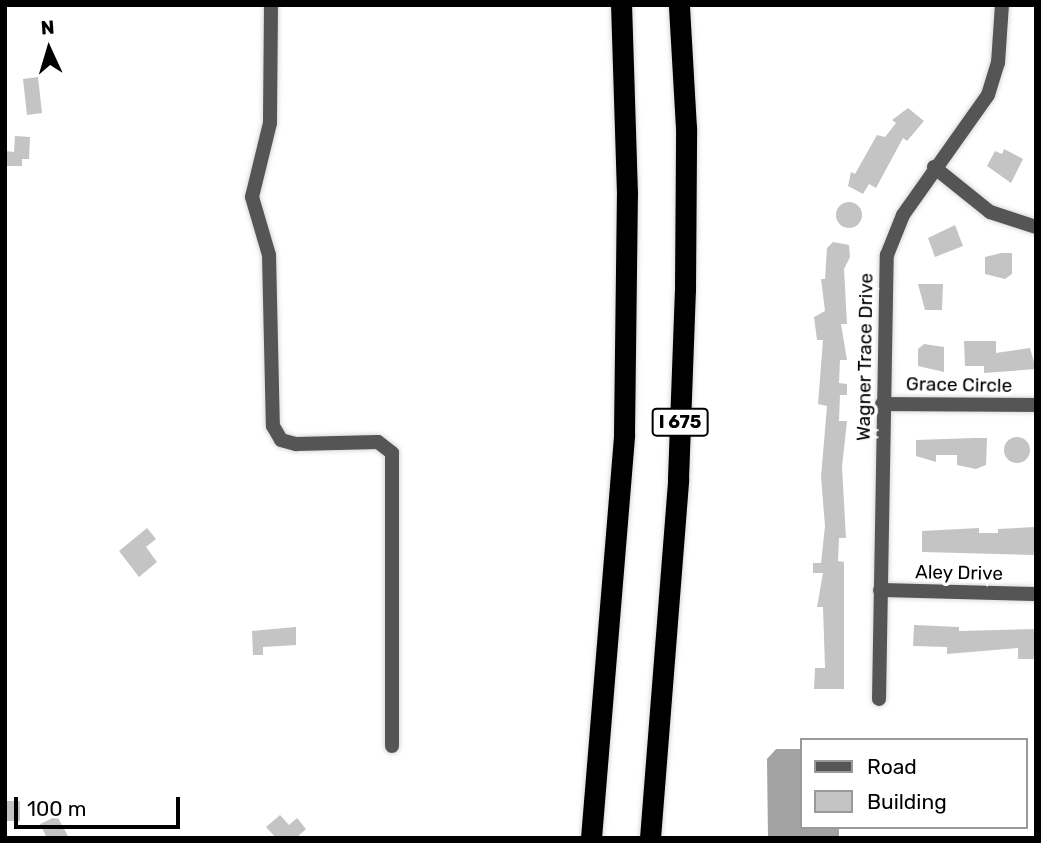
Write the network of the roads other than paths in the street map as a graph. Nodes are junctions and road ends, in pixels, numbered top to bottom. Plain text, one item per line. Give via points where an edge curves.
1 (271, 5) edge
2 (621, 5) edge
3 (679, 5) edge
4 (1002, 5) edge
5 (934, 167) junction
6 (1036, 227) edge
7 (882, 404) junction
8 (1036, 405) edge
9 (880, 590) junction
10 (1036, 594) edge
11 (879, 699) dead end
12 (392, 746) dead end
13 (591, 838) edge
14 (650, 838) edge

1 - 12 street via 270,123 252,197 269,255 273,426 281,440 296,444 378,442 392,453
2 - 13 highway, I 675 via 627,194 624,434
3 - 14 highway, I 675 via 687,128 685,290 678,479
4 - 5 street, Wagner Trace Drive via 998,63 988,95
5 - 6 street via 990,212
5 - 7 street, Wagner Trace Drive via 903,215 887,255
7 - 8 street, Grace Circle
7 - 9 street, Wagner Trace Drive
9 - 10 street, Aley Drive
9 - 11 street, Wagner Trace Drive

